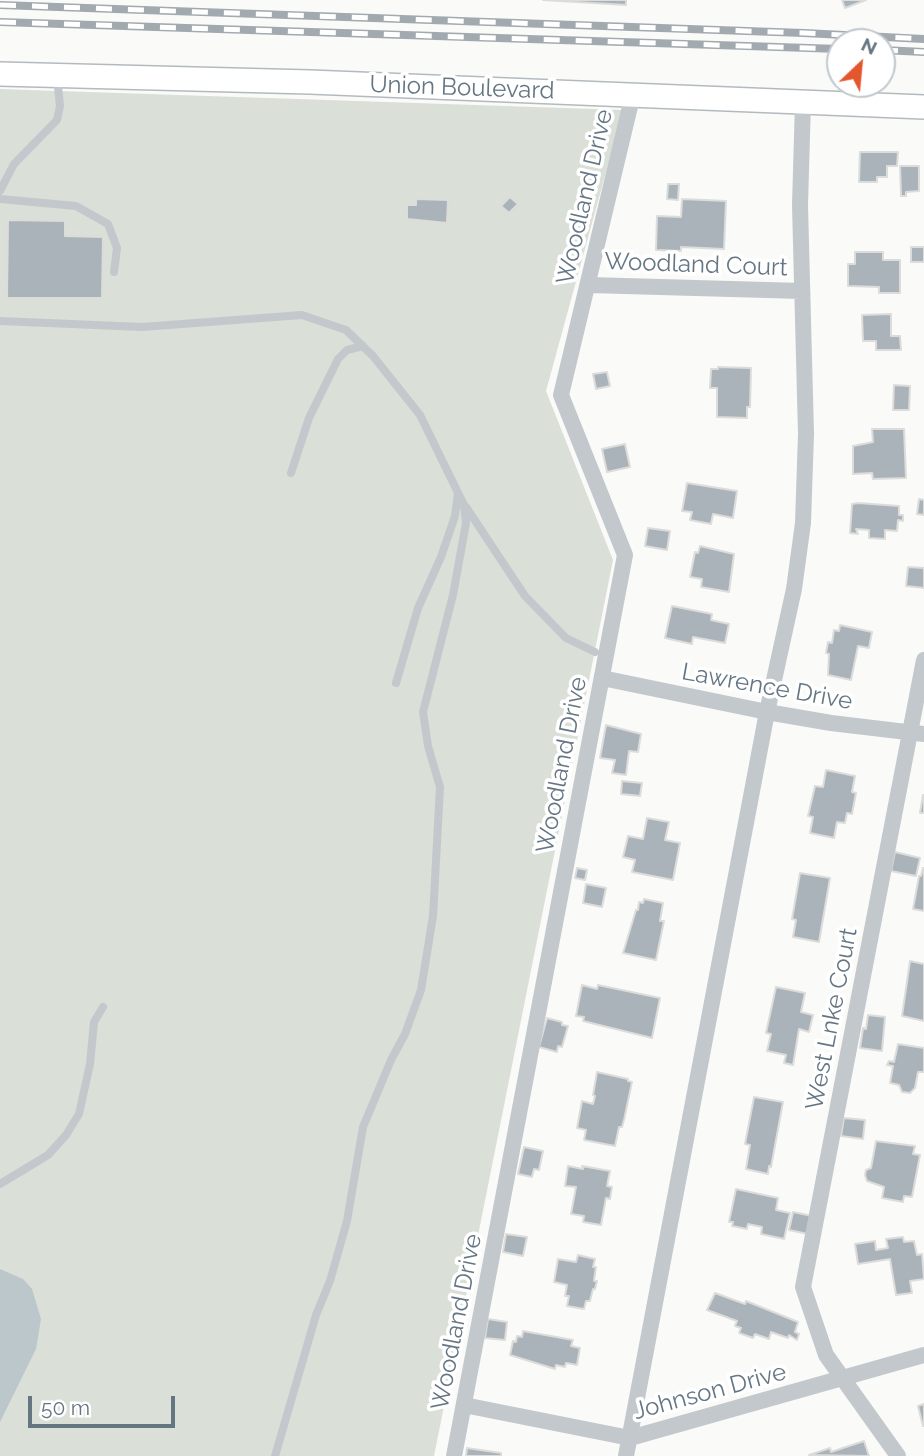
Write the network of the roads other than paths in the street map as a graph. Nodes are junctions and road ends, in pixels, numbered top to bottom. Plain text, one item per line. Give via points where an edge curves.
1 (0, 74) edge
2 (57, 77) junction
3 (633, 94) junction
4 (803, 102) junction
5 (924, 107) edge
6 (0, 191) edge
7 (0, 199) edge
8 (114, 272) dead end
9 (589, 285) junction
10 (802, 291) junction
11 (0, 321) edge
12 (363, 346) junction
13 (291, 473) dead end
14 (458, 493) junction
15 (464, 505) junction
16 (595, 652) dead end
17 (924, 660) edge
18 (602, 678) junction
19 (396, 682) dead end
20 (767, 712) junction
21 (917, 734) edge
22 (103, 1007) dead end
23 (0, 1184) edge
24 (924, 1355) edge
25 (843, 1380) junction
26 (464, 1405) junction
27 (630, 1438) junction
28 (275, 1456) edge
29 (454, 1456) edge
30 (626, 1456) edge
31 (898, 1456) edge

1 - 2 main road, Union Boulevard
2 - 3 main road, Union Boulevard
2 - 6 lane via 57,120 14,164
3 - 4 main road, Union Boulevard
3 - 9 street, Woodland Drive
4 - 5 main road, Union Boulevard
4 - 10 street
7 - 8 lane via 76,206 108,224 117,247
9 - 10 street, Woodland Court
9 - 18 street, Woodland Drive via 561,395 625,555
10 - 20 street via 803,523 794,589
11 - 12 lane via 142,327 302,315 345,330
12 - 13 lane via 347,350 338,359 309,418
12 - 14 lane via 420,415
14 - 15 lane
14 - 19 lane via 441,557 418,608
15 - 16 lane via 525,596 566,638
15 - 28 lane via 466,523 453,595 423,712 440,787 433,916 421,990 363,1127 347,1221
17 - 21 street, West Lnke Court
18 - 20 street, Lawrence Drive
18 - 26 street, Woodland Drive
20 - 21 street, Lawrence Drive
20 - 27 street
21 - 25 street, West Lnke Court via 803,1287 826,1355
22 - 23 lane via 94,1022 79,1114 48,1155
24 - 25 street, Johnson Drive
25 - 27 street, Johnson Drive
25 - 31 street, West Lnke Court
26 - 27 street, Johnson Drive
26 - 29 street, Woodland Drive
27 - 30 street

